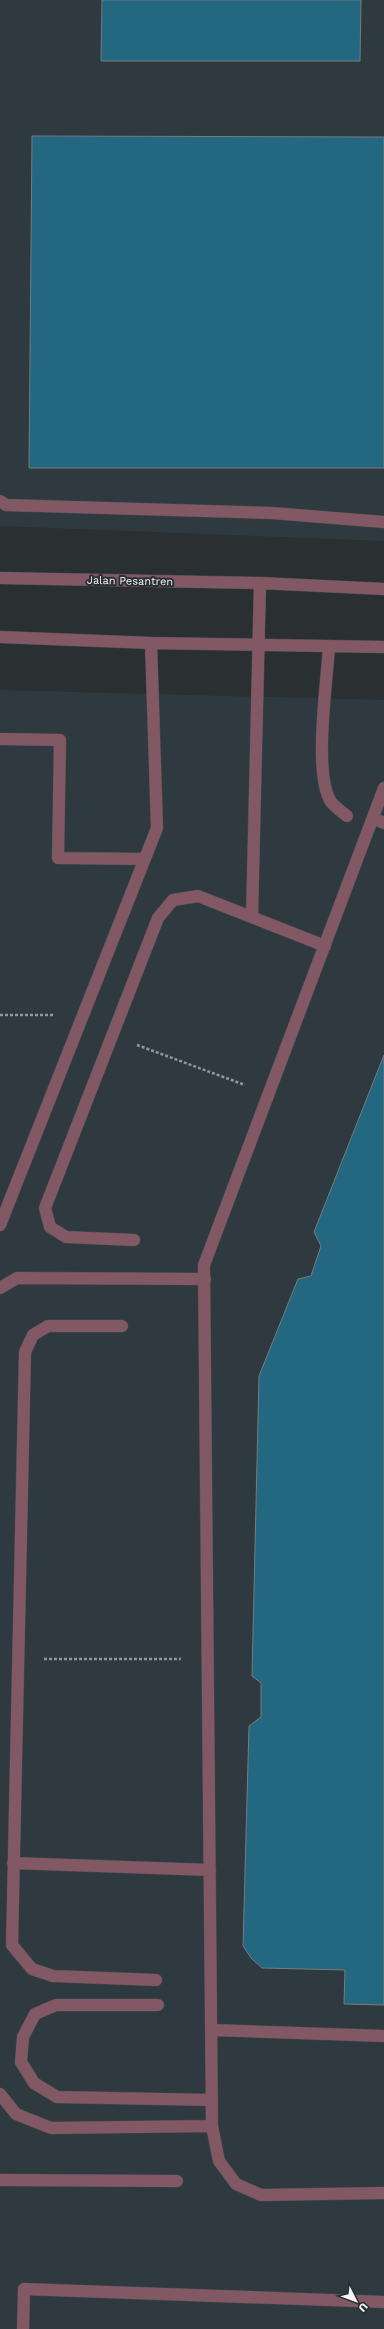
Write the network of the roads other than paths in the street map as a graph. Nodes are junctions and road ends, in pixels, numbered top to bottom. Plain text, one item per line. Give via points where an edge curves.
1 (0, 501) edge
2 (384, 522) edge
3 (0, 578) edge
4 (260, 583) junction
5 (384, 589) edge
6 (0, 637) edge
7 (151, 643) junction
8 (258, 645) junction
9 (329, 646) junction
10 (384, 647) edge
11 (0, 739) edge
12 (384, 788) edge
13 (347, 816) dead end
14 (372, 818) junction
15 (384, 823) edge
16 (145, 859) junction
17 (252, 917) junction
18 (325, 946) junction
19 (0, 1224) edge
20 (134, 1240) dead end
21 (205, 1279) junction
22 (0, 1288) edge
23 (122, 1326) dead end
24 (14, 1862) junction
25 (210, 1870) junction
26 (156, 1980) dead end
27 (158, 2005) dead end
28 (211, 2030) junction
29 (384, 2036) edge
30 (0, 2094) edge
31 (212, 2100) junction
32 (212, 2126) junction
33 (0, 2180) edge
34 (177, 2181) dead end
35 (384, 2193) edge
36 (384, 2302) edge
37 (23, 2329) edge

1 - 2 street via 6,506 272,513
3 - 4 street, Jalan Pesantren
4 - 5 street, Jalan Pesantren
4 - 8 street
6 - 7 street
7 - 8 street
7 - 16 street via 157,828
8 - 9 street
8 - 17 street
9 - 10 street
9 - 13 street via 322,756 324,784 331,802
11 - 16 street via 60,740 58,858
12 - 14 street
14 - 15 street
14 - 18 street
16 - 19 street
17 - 18 street
17 - 20 street via 198,896 173,900 158,918 45,1208 50,1227 66,1237
18 - 21 street via 204,1265
21 - 22 street via 17,1278
21 - 25 street
23 - 24 street via 48,1326 33,1335 25,1352
24 - 25 street
24 - 26 street via 12,1945 32,1969 53,1976
25 - 28 street
27 - 31 street via 56,2005 35,2014 23,2037 21,2062 34,2084 57,2097
28 - 29 street
28 - 31 street
30 - 32 street via 16,2114 51,2128
31 - 32 street
32 - 35 street via 219,2161 236,2184 261,2195
33 - 34 street
36 - 37 street via 24,2289

